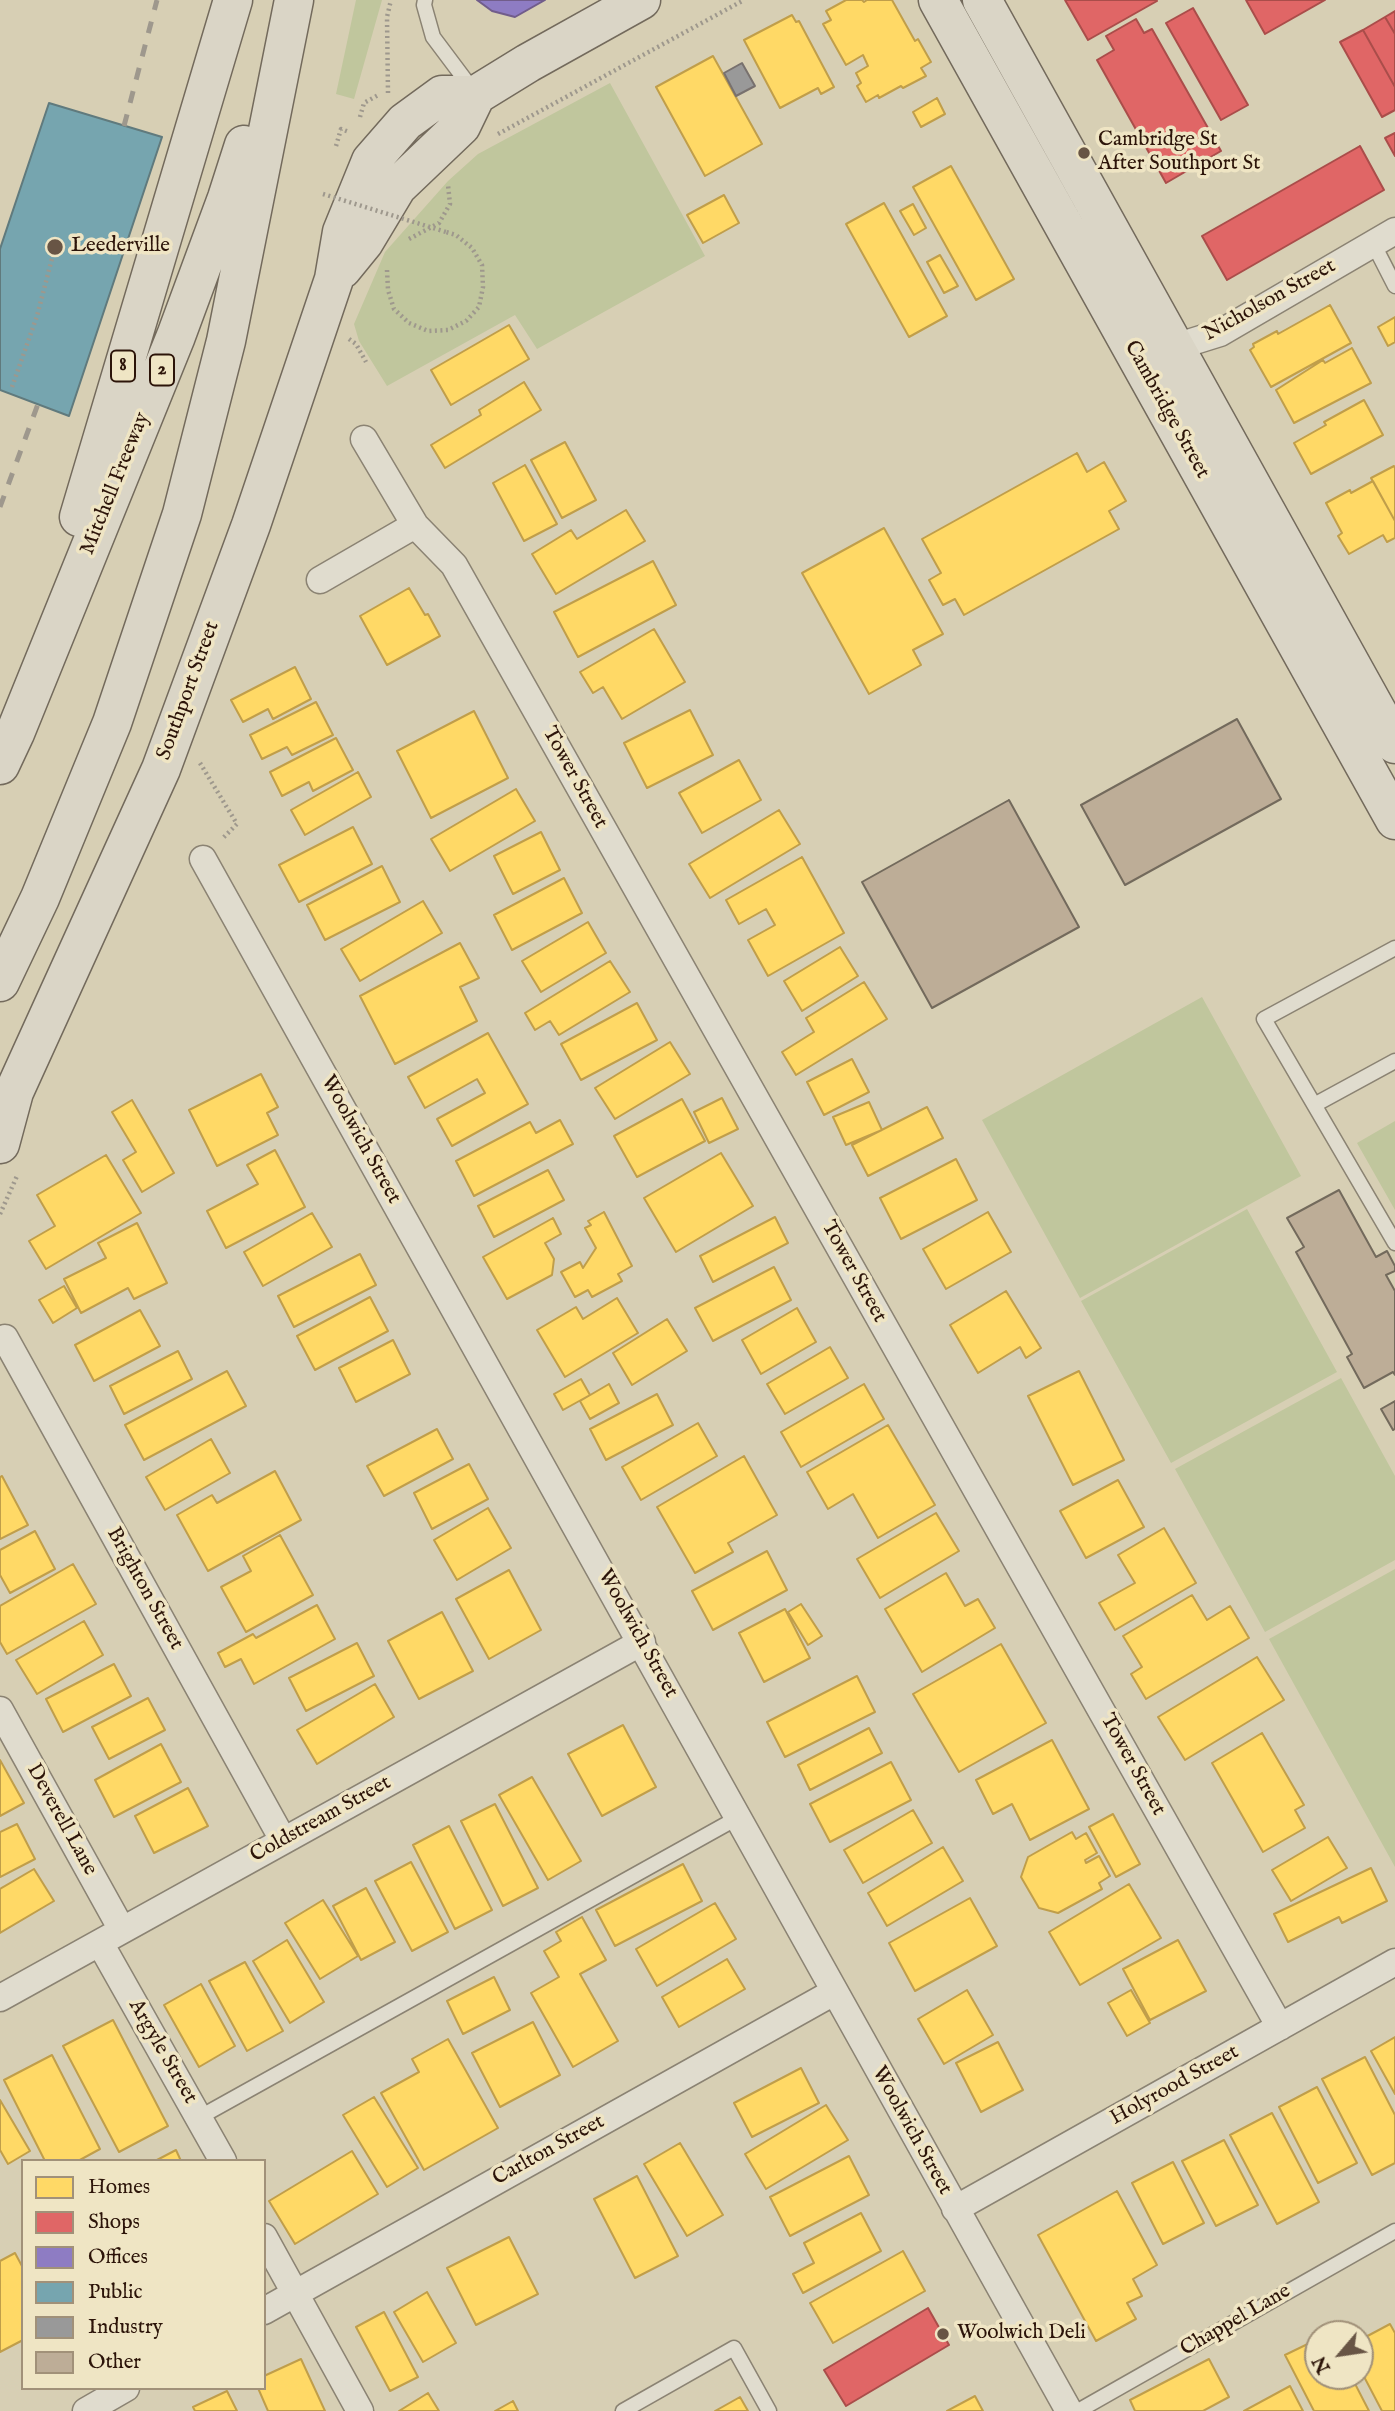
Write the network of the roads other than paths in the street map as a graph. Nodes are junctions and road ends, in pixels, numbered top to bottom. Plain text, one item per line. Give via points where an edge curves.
1 (233, 0) edge
2 (293, 0) edge
3 (425, 0) edge
4 (640, 0) edge
5 (938, 0) edge
6 (982, 0) edge
7 (476, 95) junction
8 (1384, 237) edge
9 (1395, 286) edge
10 (1159, 359) junction
11 (364, 439) dead end
12 (415, 525) junction
13 (320, 580) dead end
14 (1395, 744) edge
15 (8, 749) edge
16 (1395, 820) edge
17 (203, 859) road end
18 (1395, 948) edge
19 (0, 982) edge
20 (1395, 1061) edge
21 (7, 1098) edge
22 (1315, 1104) junction
23 (0, 1144) edge
24 (1395, 1243) edge
25 (5, 1338) dead end
26 (642, 1642) junction
27 (0, 1710) edge
28 (739, 1818) junction
29 (283, 1840) junction
30 (111, 1937) junction
31 (1395, 1962) edge
32 (834, 1992) junction
33 (0, 1998) edge
34 (1280, 2027) junction
35 (200, 2117) junction
36 (222, 2159) edge
37 (955, 2209) junction
38 (1395, 2231) edge
39 (266, 2241) edge
40 (295, 2294) junction
41 (266, 2310) edge
42 (123, 2390) edge
43 (86, 2411) edge
44 (360, 2411) edge
45 (622, 2411) edge
46 (769, 2411) edge
47 (1069, 2411) edge
48 (1077, 2411) edge

1 - 15 main road, 8
2 - 15 main road, Mitchell Freeway / 2 via 176,336
2 - 19 main road via 226,341 181,514 112,723
3 - 7 lane via 433,37
4 - 7 main road
5 - 10 main road, Cambridge Street
6 - 10 main road, Cambridge Street
7 - 21 main road, Southport Street via 442,94 405,122 371,161 342,232 334,279 251,525 161,769
8 - 9 lane
8 - 10 street, Nicholson Street via 1220,333
10 - 14 main road, Cambridge Street
10 - 16 main road, Cambridge Street
11 - 12 street, Tower Street
12 - 13 street
12 - 34 street, Tower Street via 461,577
17 - 26 street, Woolwich Street
18 - 22 lane via 1264,1018
20 - 22 lane
21 - 23 main road, Southport Street
22 - 24 lane
25 - 29 street, Brighton Street
26 - 28 street, Woolwich Street
26 - 29 street, Coldstream Street
27 - 30 street, Deverell Lane
28 - 32 street, Woolwich Street
28 - 35 lane
29 - 30 street, Coldstream Street
30 - 33 street, Coldstream Street
30 - 35 street, Argyle Street
31 - 34 street, Holyrood Street
32 - 37 street, Woolwich Street
32 - 40 street, Carlton Street
34 - 37 street, Holyrood Street
35 - 36 street, Argyle Street
37 - 47 street, Woolwich Street
38 - 48 lane, Chappel Lane
39 - 40 street
40 - 41 street, Carlton Street
40 - 44 street
42 - 43 street
45 - 46 lane via 734,2348

